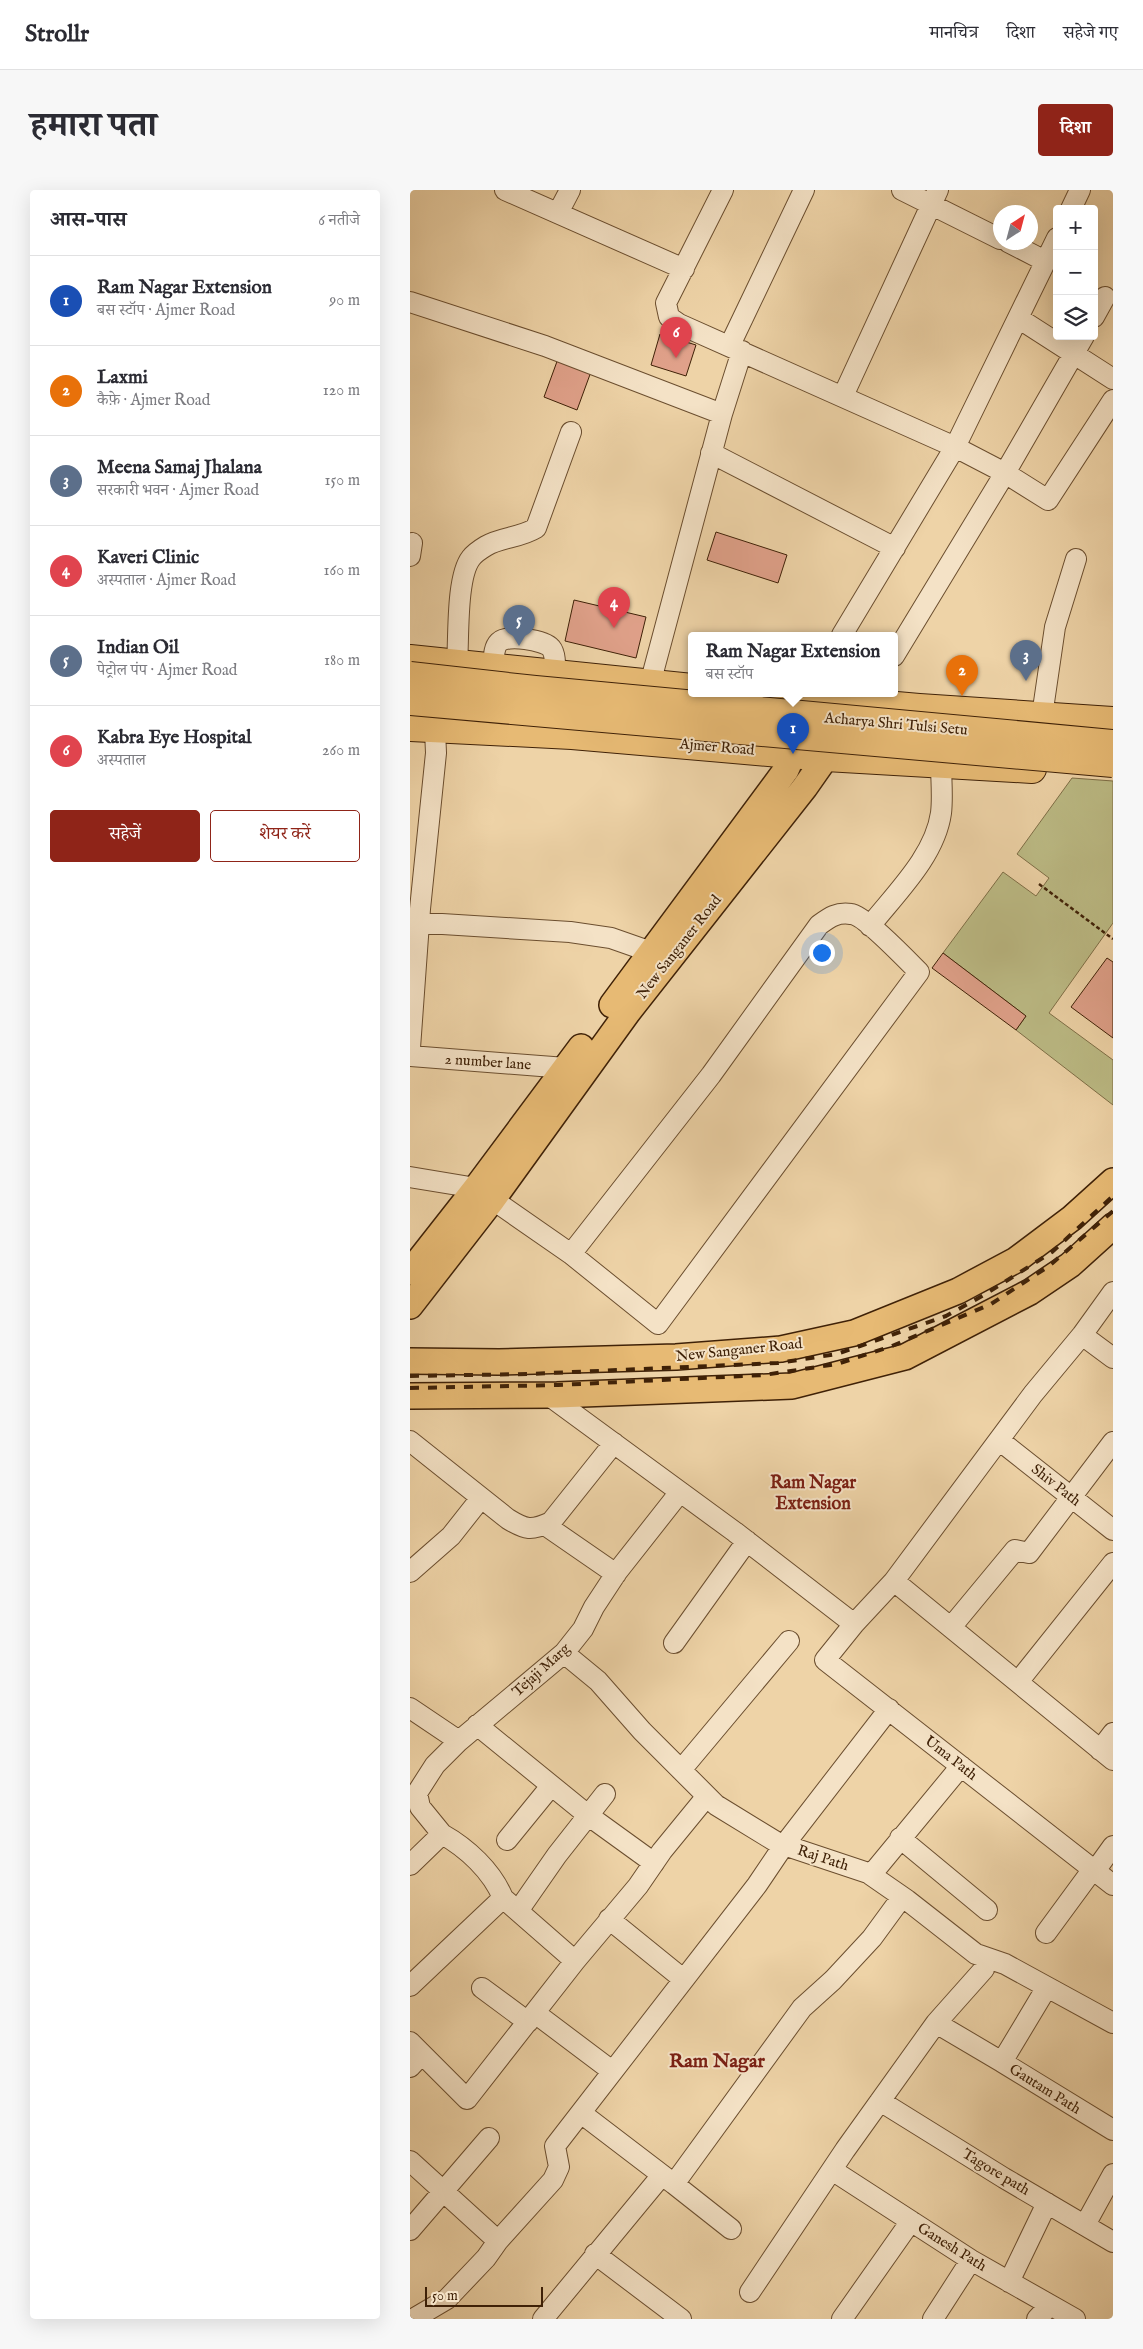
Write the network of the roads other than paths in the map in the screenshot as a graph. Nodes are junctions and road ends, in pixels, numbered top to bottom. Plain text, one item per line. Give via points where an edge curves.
1 (505, 190) edge
2 (570, 190) edge
3 (723, 190) edge
4 (804, 190) edge
5 (902, 190) edge
6 (1080, 190) edge
7 (934, 197) edge
8 (1073, 205) edge
9 (558, 213) junction
10 (993, 235) edge
11 (1020, 250) edge
12 (1054, 250) edge
13 (684, 269) junction
14 (1048, 269) edge
15 (1104, 296) edge
16 (410, 302) edge
17 (1098, 308) edge
18 (1018, 318) junction
19 (1082, 340) edge
20 (736, 348) junction
21 (1073, 355) junction
22 (1113, 379) edge
23 (843, 396) junction
24 (1113, 400) edge
25 (722, 414) junction
26 (571, 432) dead end
27 (955, 447) junction
28 (711, 453) junction
29 (1005, 473) junction
30 (895, 548) junction
31 (1076, 559) dead end
32 (844, 632) edge
33 (898, 649) edge
34 (410, 659) edge
35 (458, 664) junction
36 (410, 676) edge
37 (650, 684) junction
38 (688, 688) edge
39 (793, 697) edge
40 (804, 698) junction
41 (860, 699) edge
42 (410, 701) edge
43 (1042, 716) junction
44 (1113, 721) edge
45 (423, 729) edge
46 (1113, 744) edge
47 (793, 754) junction
48 (826, 757) junction
49 (941, 763) junction
50 (1113, 764) edge
51 (1113, 774) edge
52 (414, 923) edge
53 (870, 926) junction
54 (651, 952) junction
55 (410, 1048) edge
56 (410, 1056) edge
57 (566, 1068) junction
58 (410, 1177) edge
59 (1113, 1181) edge
60 (485, 1193) junction
61 (1113, 1226) edge
62 (571, 1254) junction
63 (410, 1272) edge
64 (1113, 1292) edge
65 (410, 1306) edge
66 (1082, 1335) junction
67 (1113, 1358) edge
68 (410, 1362) edge
69 (548, 1395) junction
70 (410, 1396) edge
71 (999, 1440) junction
72 (410, 1441) edge
73 (1113, 1442) edge
74 (614, 1443) junction
75 (680, 1492) junction
76 (481, 1498) junction
77 (1072, 1498) junction
78 (545, 1525) junction
79 (1113, 1530) edge
80 (747, 1541) junction
81 (1113, 1563) edge
82 (410, 1572) edge
83 (616, 1574) junction
84 (894, 1581) junction
85 (854, 1624) junction
86 (952, 1626) junction
87 (789, 1641) dead end
88 (674, 1643) dead end
89 (564, 1653) junction
90 (1018, 1682) junction
91 (410, 1708) edge
92 (889, 1710) junction
93 (477, 1725) junction
94 (1113, 1733) edge
95 (459, 1741) junction
96 (1107, 1755) edge
97 (961, 1766) junction
98 (681, 1770) junction
99 (551, 1786) junction
100 (414, 1791) edge
101 (606, 1794) dead end
102 (707, 1796) junction
103 (589, 1816) junction
104 (442, 1834) junction
105 (900, 1838) junction
106 (507, 1840) dead end
107 (784, 1845) junction
108 (1113, 1846) edge
109 (654, 1863) junction
110 (410, 1865) edge
111 (1094, 1870) junction
112 (871, 1875) junction
113 (1113, 1885) edge
114 (902, 1897) junction
115 (503, 1898) junction
116 (987, 1910) dead end
117 (518, 1911) junction
118 (609, 1919) junction
119 (1046, 1933) dead end
120 (575, 1961) junction
121 (984, 1969) dead end
122 (683, 1979) junction
123 (410, 1986) edge
124 (1048, 1987) junction
125 (482, 1988) dead end
126 (532, 2018) junction
127 (936, 2023) junction
128 (1113, 2023) edge
129 (414, 2054) edge
130 (1002, 2062) junction
131 (612, 2071) junction
132 (880, 2101) junction
133 (581, 2113) junction
134 (1113, 2130) edge
135 (489, 2138) dead end
136 (410, 2161) edge
137 (832, 2170) junction
138 (1113, 2174) edge
139 (668, 2180) junction
140 (444, 2192) junction
141 (1047, 2203) junction
142 (911, 2221) junction
143 (1085, 2225) junction
144 (731, 2229) dead end
145 (410, 2230) edge
146 (498, 2241) junction
147 (1113, 2242) edge
148 (596, 2254) junction
149 (971, 2260) junction
150 (1009, 2282) junction
151 (750, 2292) dead end
152 (1044, 2312) edge
153 (660, 2313) edge
154 (414, 2319) edge
155 (543, 2319) edge
156 (681, 2319) edge
157 (842, 2319) edge
158 (933, 2319) edge
159 (1075, 2319) edge

1 - 9 street
2 - 9 street
3 - 13 street
4 - 20 street
5 - 7 street
6 - 8 street
7 - 10 street
7 - 23 street
9 - 13 street
11 - 14 street
12 - 14 street
13 - 20 street via 666,303 669,317
14 - 18 street
15 - 17 street
16 - 25 street via 545,346
18 - 21 street
18 - 27 street
19 - 21 street
20 - 23 street
20 - 25 street
21 - 22 street
21 - 29 street
23 - 27 street
24 - 29 street via 1048,500
25 - 28 street
26 - 35 street via 536,528 486,546 470,558 462,579
27 - 29 street
27 - 30 street
28 - 30 street
28 - 37 street
29 - 33 street
30 - 32 street
31 - 43 street via 1055,627
34 - 35 highway
35 - 37 highway
36 - 46 highway, Acharya Shri Tulsi Setu, bridge
37 - 38 highway
39 - 40 highway
40 - 41 highway
40 - 47 main road, New Sanganer Road
41 - 43 highway
41 - 48 main road, New Sanganer Road
42 - 50 highway, Acharya Shri Tulsi Setu, bridge
43 - 44 highway
45 - 47 highway, Ajmer Road via 572,735
45 - 52 street via 436,753
47 - 48 highway, Ajmer Road
47 - 54 main road, New Sanganer Road via 786,770
48 - 49 highway, Ajmer Road
48 - 60 main road, New Sanganer Road
49 - 51 highway, Ajmer Road
49 - 53 street via 941,813 932,841 917,866
52 - 54 street via 570,932 611,938
52 - 55 street
53 - 62 street via 853,914 834,914 819,925 711,1076
53 - 62 street via 919,972 658,1324
54 - 57 main road, New Sanganer Road
56 - 57 street, 2 number lane
57 - 60 main road, New Sanganer Road
58 - 60 street
59 - 68 main road, New Sanganer Road via 1072,1218 1016,1260 958,1291 854,1333 781,1349 676,1357
60 - 62 street
60 - 63 main road, New Sanganer Road
60 - 65 main road, New Sanganer Road
61 - 69 main road via 1070,1265 1030,1292 905,1356 792,1386
64 - 66 street
66 - 67 street
66 - 71 street
69 - 70 main road
69 - 74 street
71 - 77 street, Shiv Path
71 - 84 street
72 - 76 street
73 - 77 street
74 - 75 street
74 - 78 street
75 - 80 street
75 - 83 street, Tejaji Marg
76 - 78 street via 522,1528 538,1529
76 - 82 street via 450,1536
77 - 79 street, Shiv Path
77 - 86 street via 1029,1553 1015,1550
78 - 83 street
80 - 85 street
80 - 88 street
81 - 90 street
83 - 89 street, Tejaji Marg via 583,1629
84 - 85 street
84 - 86 street
85 - 92 street, Uma Path via 825,1660
86 - 90 street
87 - 98 street
89 - 93 street, Tejaji Marg
89 - 98 street, Raj Path via 598,1681
90 - 96 street
91 - 95 street
92 - 97 street, Uma Path
92 - 107 street
93 - 95 street, Tejaji Marg
93 - 99 street
94 - 96 street
95 - 100 street, Tejaji Marg
97 - 105 street
97 - 111 street, Uma Path
98 - 102 street, Raj Path
99 - 103 street
99 - 106 street
100 - 104 street via 420,1807
101 - 103 street
102 - 107 street, Raj Path via 716,1805
102 - 109 street
103 - 109 street
103 - 117 street
104 - 110 street
104 - 115 street via 459,1844 483,1868 497,1883
105 - 112 street
105 - 116 street
107 - 112 street, Raj Path
107 - 122 street via 757,1885
108 - 111 street
109 - 118 street
111 - 113 street, Uma Path
111 - 119 street
112 - 114 street, Raj Path
114 - 124 street, Raj Path via 976,1954 1005,1964
114 - 139 street via 872,1938 802,2008
115 - 117 street
115 - 123 street
117 - 120 street
118 - 120 street
118 - 122 street
120 - 126 street
121 - 127 street
122 - 131 street
124 - 128 street, Raj Path
124 - 130 street, Gautam Path
125 - 126 street
126 - 129 street via 466,2098
126 - 131 street
127 - 130 street
127 - 132 street
130 - 134 street, Gautam Path
131 - 133 street
132 - 137 street
132 - 141 street, Tagore path
133 - 139 street
133 - 146 street via 555,2146 559,2167 553,2180
135 - 140 street
136 - 140 street
137 - 142 street, Ganesh Path
137 - 151 street
138 - 143 street
139 - 144 street
139 - 148 street
140 - 145 street
140 - 146 street
141 - 143 street, Tagore path
141 - 150 street
142 - 149 street, Ganesh Path
142 - 157 street
143 - 147 street, Tagore path
146 - 154 street via 447,2299
148 - 153 street
148 - 155 street
149 - 150 street, Ganesh Path
149 - 158 street
150 - 152 street, Ganesh Path
152 - 159 street, Ganesh Path
153 - 156 street

